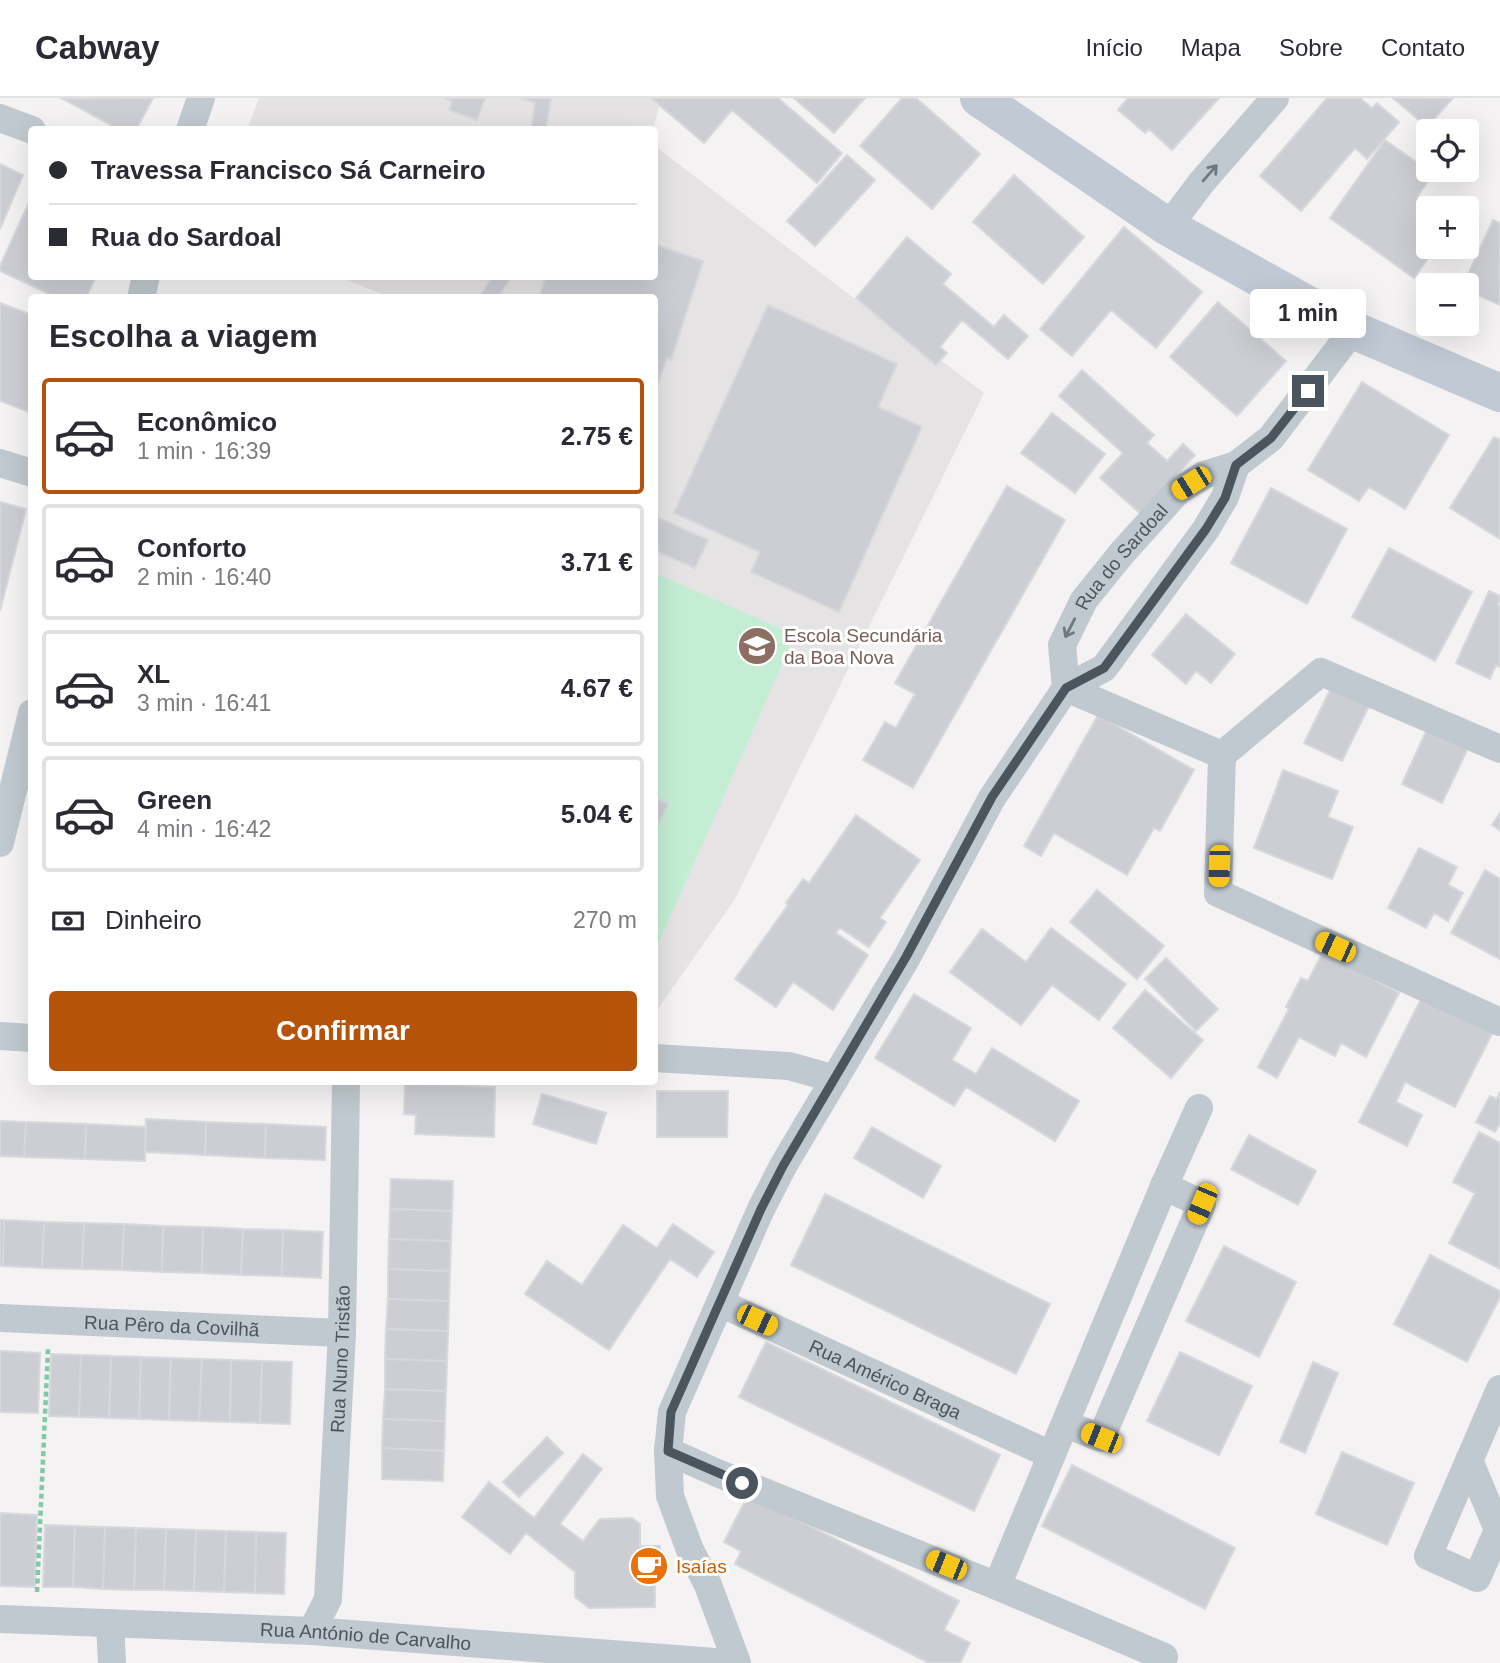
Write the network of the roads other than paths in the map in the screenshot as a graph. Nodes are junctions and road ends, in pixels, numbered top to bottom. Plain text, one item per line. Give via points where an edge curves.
1 (201, 98) edge
2 (979, 98) edge
3 (1275, 98) edge
4 (0, 118) edge
5 (191, 126) edge
6 (28, 128) edge
7 (1168, 227) junction
8 (1353, 330) junction
9 (1500, 393) edge
10 (0, 463) edge
11 (1236, 465) junction
12 (28, 472) edge
13 (1066, 688) junction
14 (28, 729) edge
15 (1500, 749) edge
16 (1222, 755) junction
17 (0, 843) edge
18 (1500, 1022) edge
19 (0, 1036) edge
20 (28, 1038) edge
21 (658, 1059) edge
22 (835, 1079) junction
23 (346, 1085) edge
24 (1199, 1108) dead end
25 (1164, 1186) junction
26 (720, 1303) junction
27 (0, 1318) edge
28 (342, 1333) junction
29 (1500, 1389) edge
30 (1065, 1424) junction
31 (668, 1451) junction
32 (1051, 1455) junction
33 (1469, 1460) dead end
34 (997, 1586) junction
35 (0, 1619) edge
36 (110, 1623) junction
37 (312, 1631) junction
38 (1164, 1657) dead end
39 (112, 1663) edge
40 (728, 1663) edge
41 (737, 1663) edge

1 - 5 street
2 - 7 main road
7 -> 3 street
4 - 6 street
7 - 8 main road
8 - 9 main road
8 - 11 street, Rua do Sardoal via 1271,438
10 - 12 street
11 - 13 street via 1225,498 1206,529 1104,668
11 -> 13 street, Rua do Sardoal via 1204,475 1178,491 1084,600 1062,645
13 - 16 street
13 - 22 street via 992,797
14 - 17 street
15 - 16 street via 1321,672
16 - 18 street via 1218,893
19 - 20 street
21 - 22 street via 789,1066
22 - 26 street via 761,1209
23 - 28 street, Rua Nuno Tristão
24 - 25 street
25 - 30 street
25 - 30 street via 1202,1204 1101,1438
26 - 31 street via 671,1412
26 - 32 street, Rua Américo Braga
27 - 28 street, Rua Pêro da Covilhã
28 - 37 street, Rua Nuno Tristão via 328,1599
29 - 33 street
30 - 32 street
31 - 34 street
31 - 41 street via 670,1496
32 - 34 street
34 - 38 street
35 - 36 street, Rua António de Carvalho
36 - 37 street, Rua António de Carvalho
36 - 39 street
37 - 40 street, Rua António de Carvalho

